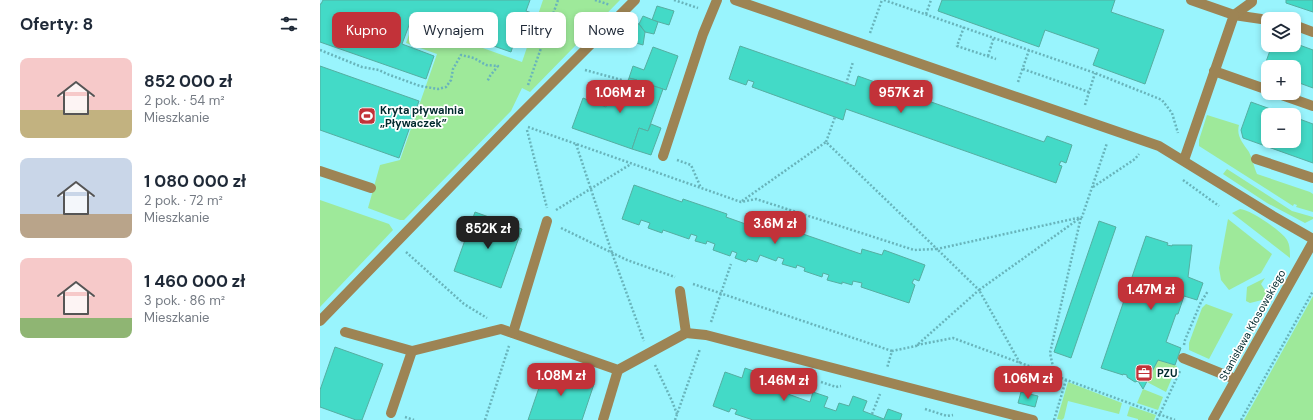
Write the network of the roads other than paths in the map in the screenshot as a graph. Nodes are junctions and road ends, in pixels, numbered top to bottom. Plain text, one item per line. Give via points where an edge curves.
1 (635, 0) edge
2 (717, 0) edge
3 (735, 0) edge
4 (1252, 0) edge
5 (1195, 1) edge
6 (1234, 15) junction
7 (1261, 19) edge
8 (1301, 28) edge
9 (1313, 32) edge
10 (1214, 71) junction
11 (1261, 88) edge
12 (1296, 100) edge
13 (1313, 106) edge
14 (663, 156) road end
15 (1256, 159) dead end
16 (1184, 160) junction
17 (320, 171) edge
18 (1313, 178) edge
19 (371, 188) dead end
20 (548, 218) road end
21 (1313, 240) edge
22 (680, 291) dead end
23 (320, 321) edge
24 (346, 332) dead end
25 (513, 333) junction
26 (686, 333) junction
27 (412, 351) junction
28 (1183, 358) dead end
29 (618, 370) junction
30 (1235, 379) junction
31 (391, 413) dead end
32 (603, 420) edge
33 (1033, 420) edge
34 (1212, 420) edge

1 - 23 street
2 - 14 street
3 - 16 street via 1159,146
4 - 6 street
5 - 6 street
6 - 7 street
6 - 10 street
8 - 9 street
10 - 11 street
10 - 16 street
12 - 13 street
15 - 18 street
16 - 21 street
17 - 19 street
20 - 25 street
21 - 30 street, Stanisława Kłosowskiego
22 - 26 street
24 - 27 street
25 - 27 street via 501,329
25 - 29 street
26 - 29 street
26 - 33 street via 706,335
27 - 31 street
28 - 30 street
29 - 32 street
30 - 34 street, Stanisława Kłosowskiego

